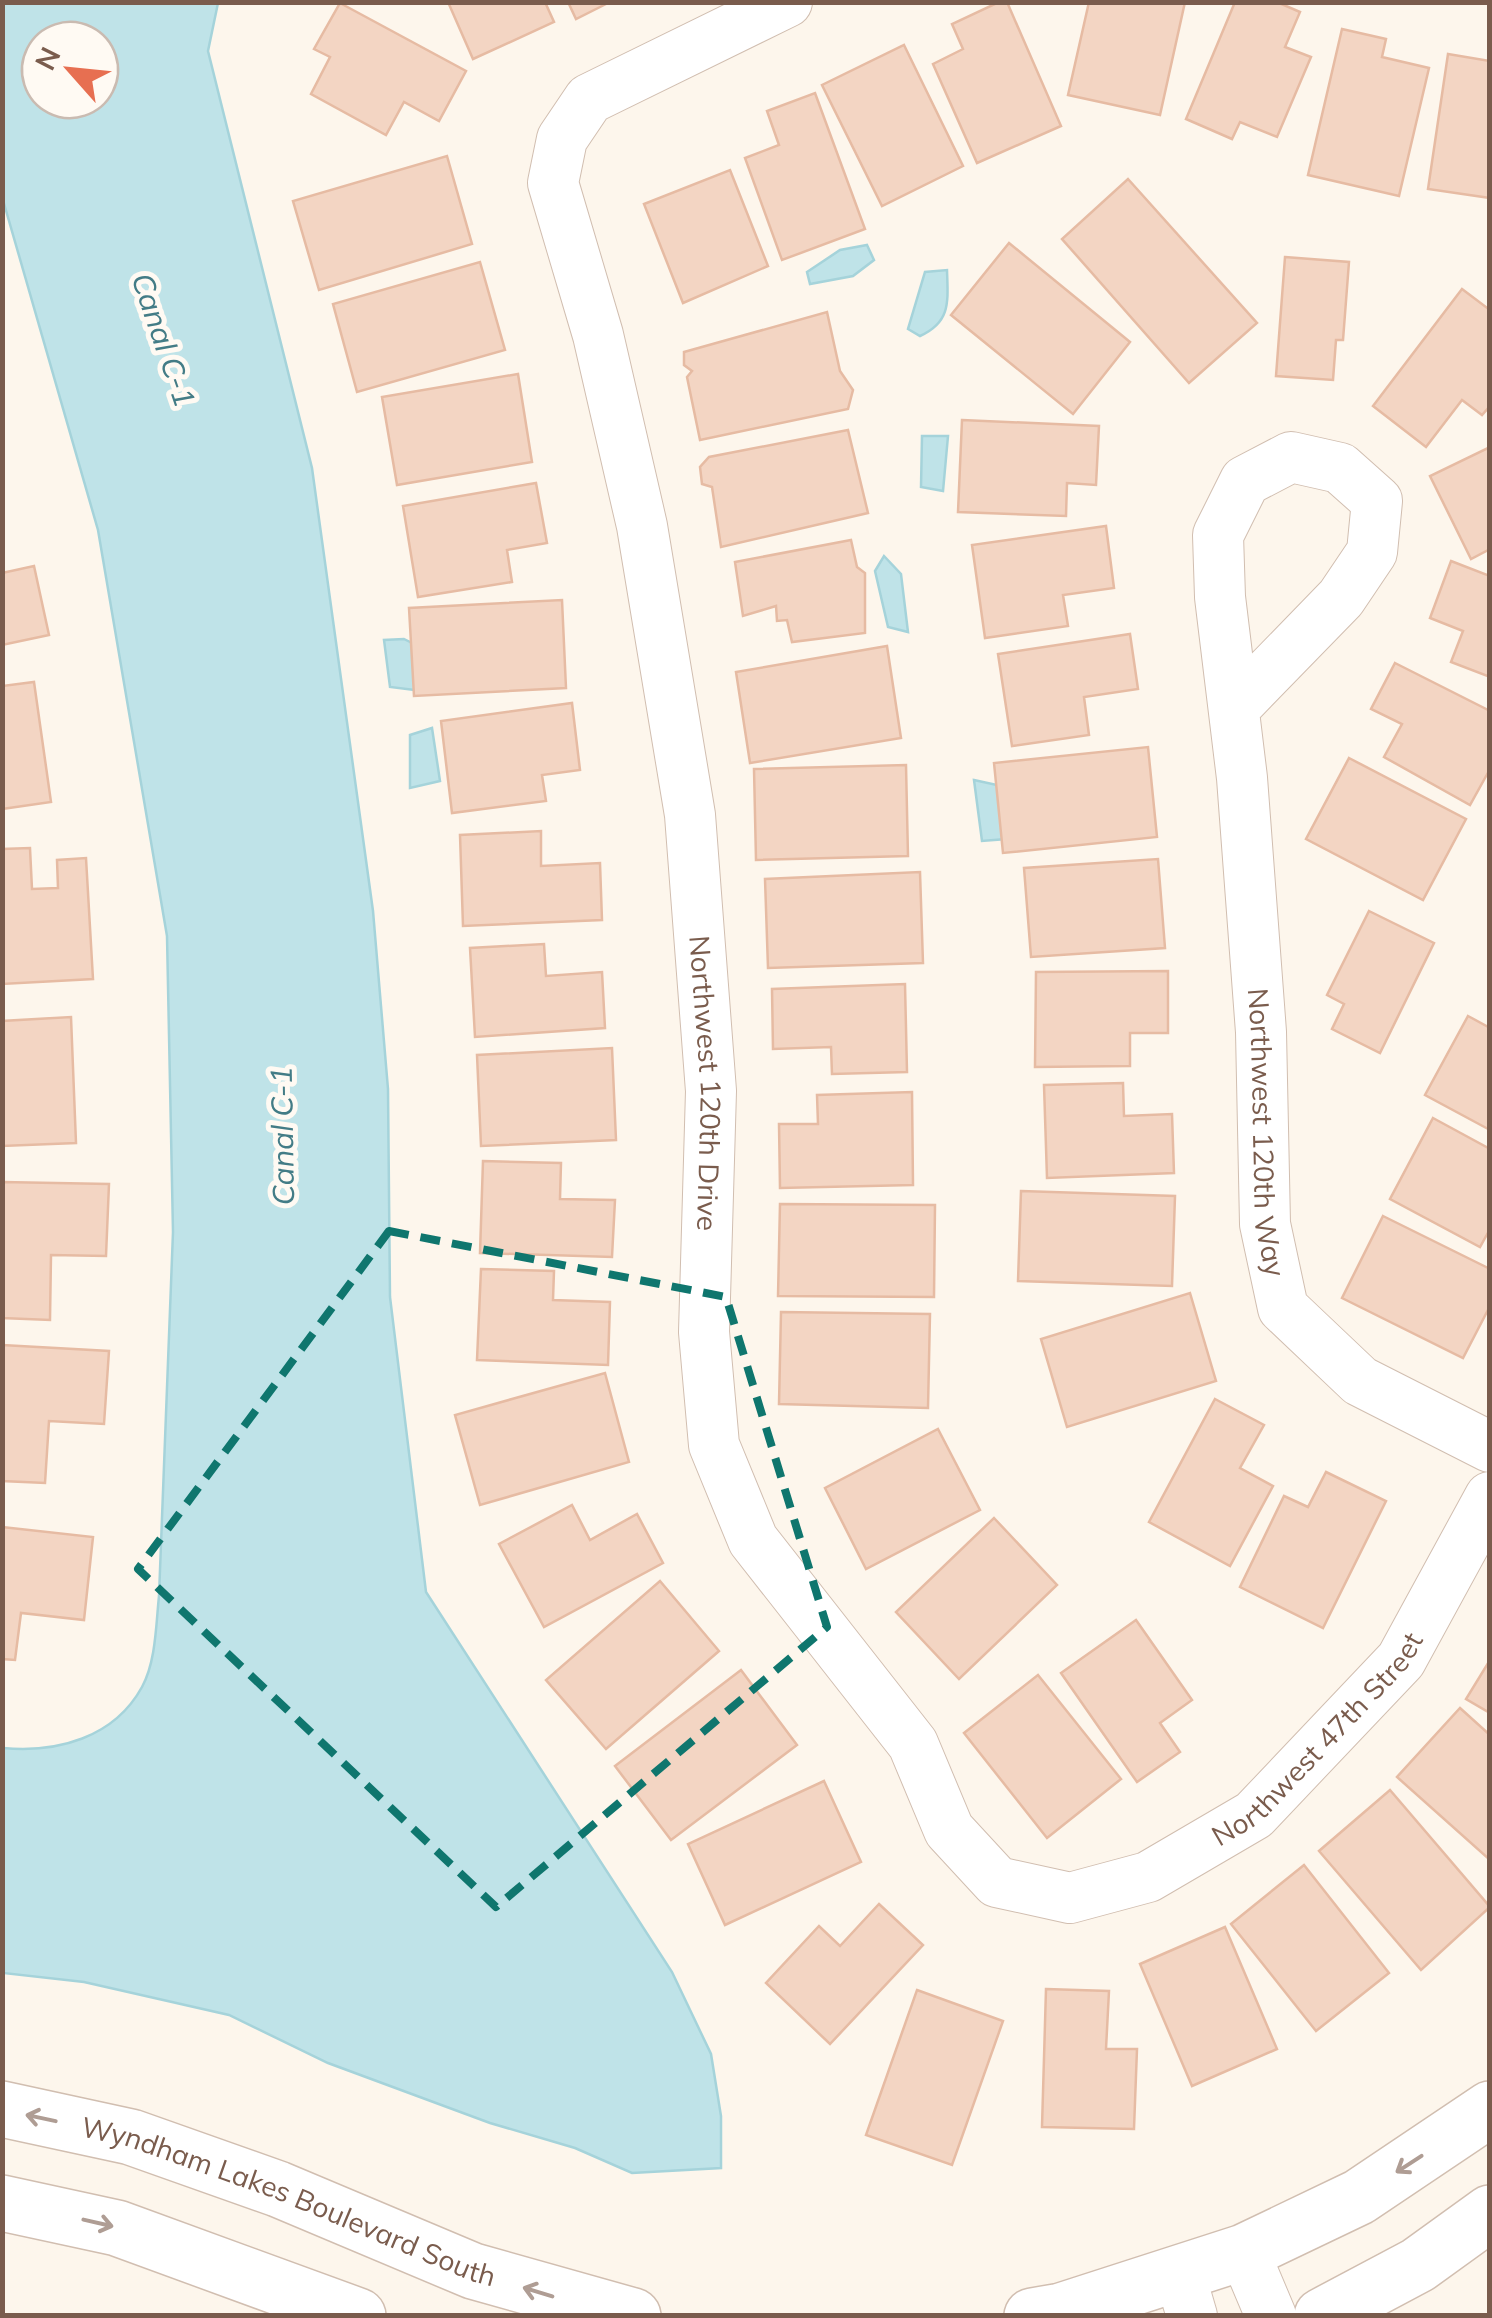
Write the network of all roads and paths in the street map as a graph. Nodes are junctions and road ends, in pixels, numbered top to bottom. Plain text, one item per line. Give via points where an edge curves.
1 (787, 2) edge
2 (1234, 708) junction
3 (1490, 1447) edge
4 (1490, 1497) edge
5 (1070, 1898) joint
6 (1490, 2109) edge
7 (2, 2110) edge
8 (2, 2203) edge
9 (1490, 2214) edge
10 (1244, 2252) junction
11 (1186, 2295) edge
12 (358, 2316) edge
13 (633, 2316) edge
14 (1032, 2316) edge
15 (1271, 2316) edge
16 (1322, 2316) edge

1 - 5 street, Northwest 120th Drive via 589,99 562,139 553,183 598,334 642,526 690,816 712,1092 704,1332 714,1445 753,1540 912,1744 949,1830 998,1882
2 - 2 street, Northwest 120th Way via 1218,535 1245,481 1291,457 1340,468 1377,501 1372,552 1341,598
2 - 3 street, Northwest 120th Way via 1261,1032 1265,1224 1283,1308 1360,1381
4 - 5 street, Northwest 47th Street via 1401,1660 1254,1816 1148,1877
6 -> 10 street via 1359,2197
13 -> 7 street, Wyndham Lakes Boulevard South via 472,2271 278,2189 131,2137
8 -> 12 street via 117,2228
9 - 16 street via 1418,2265
10 - 11 street
10 - 15 street
11 - 14 street

